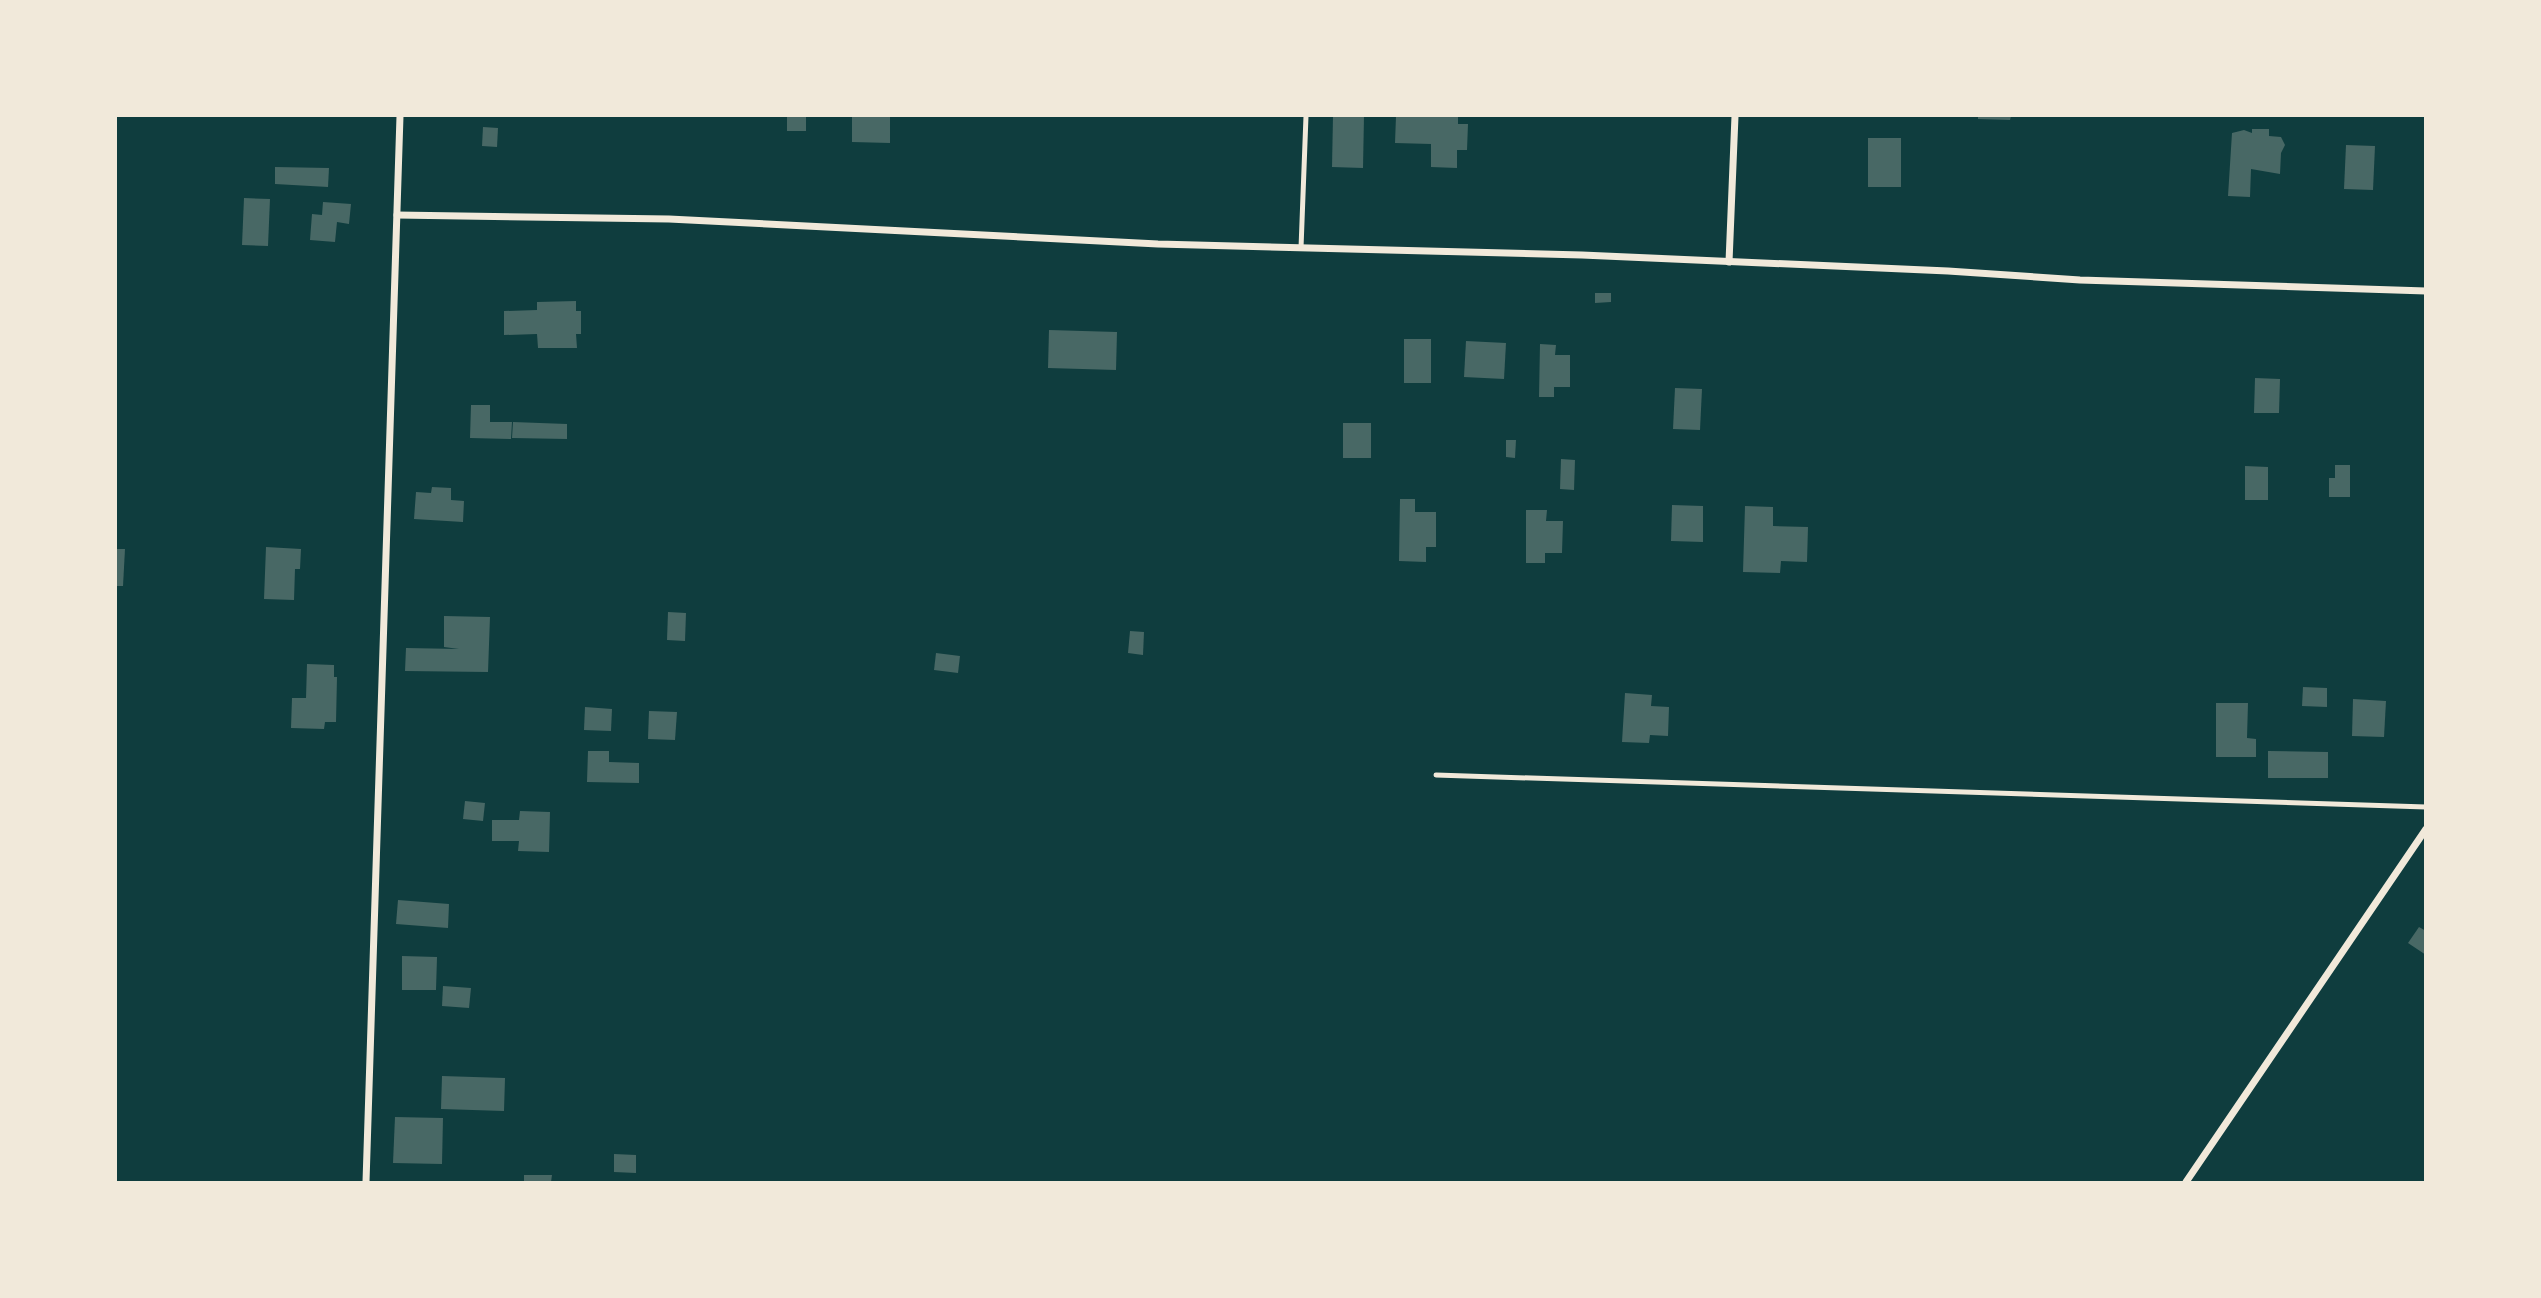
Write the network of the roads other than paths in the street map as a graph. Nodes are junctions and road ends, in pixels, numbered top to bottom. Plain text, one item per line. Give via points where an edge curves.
1 (400, 116) edge
2 (1306, 116) edge
3 (1735, 116) edge
4 (397, 215) junction
5 (1301, 248) junction
6 (1729, 262) junction
7 (2426, 291) edge
8 (1436, 775) dead end
9 (2426, 807) edge
10 (2426, 829) edge
11 (366, 1182) edge
12 (2186, 1182) edge

1 - 4 street
2 - 5 lane
3 - 6 street
4 - 5 street via 669,219
4 - 11 street
5 - 6 street
6 - 7 street via 2080,281
8 - 9 lane
10 - 12 street

